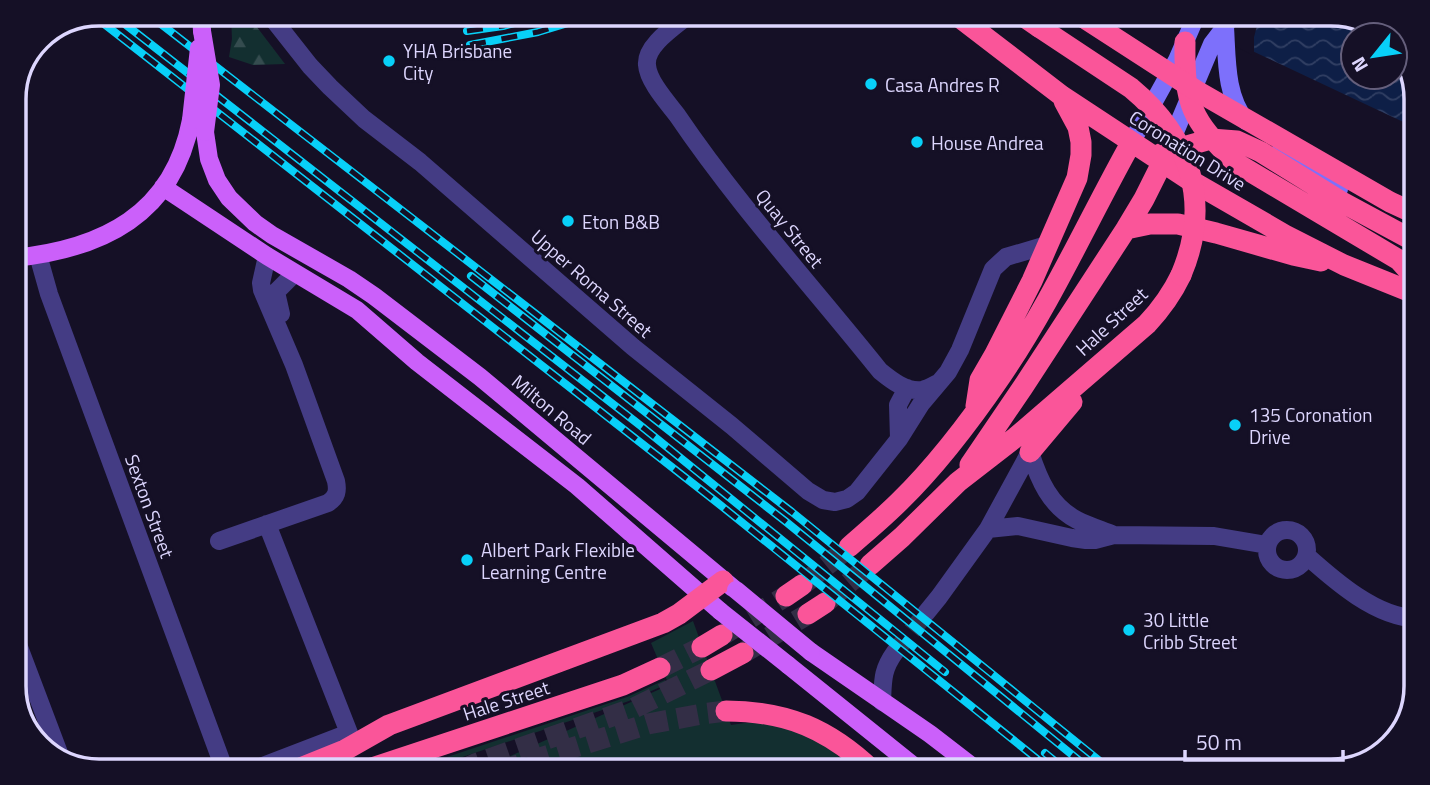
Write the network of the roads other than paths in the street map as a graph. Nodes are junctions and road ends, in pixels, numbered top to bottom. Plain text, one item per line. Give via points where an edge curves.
1 (202, 26) edge
2 (279, 26) edge
3 (676, 26) edge
4 (971, 26) edge
5 (1038, 26) edge
6 (1097, 26) edge
7 (1192, 26) edge
8 (1223, 26) edge
9 (1227, 26) edge
10 (1181, 51) junction
11 (1062, 96) junction
12 (1188, 100) junction
13 (198, 127) junction
14 (1211, 139) junction
15 (1131, 143) junction
16 (1160, 157) junction
17 (1113, 176) junction
18 (163, 187) junction
19 (1404, 208) edge
20 (1126, 229) junction
21 (1404, 234) edge
22 (1404, 236) edge
23 (1047, 245) junction
24 (38, 255) junction
25 (26, 256) edge
26 (267, 256) junction
27 (1344, 265) junction
28 (1404, 265) edge
29 (294, 274) junction
30 (1404, 289) edge
31 (295, 365) junction
32 (1098, 366) junction
33 (938, 383) junction
34 (907, 388) junction
35 (974, 414) junction
36 (899, 439) junction
37 (1030, 452) junction
38 (958, 482) junction
39 (267, 524) junction
40 (988, 529) junction
41 (1114, 535) junction
42 (219, 541) dead end
43 (1267, 545) junction
44 (849, 547) tunnel mouth
45 (1307, 556) junction
46 (870, 565) tunnel mouth
47 (730, 586) junction
48 (702, 596) junction
49 (926, 613) tunnel mouth
50 (1404, 617) edge
51 (722, 635) tunnel mouth
52 (702, 647) tunnel mouth
53 (895, 652) tunnel mouth
54 (743, 653) tunnel mouth
55 (26, 666) edge
56 (660, 668) tunnel mouth
57 (711, 670) tunnel mouth
58 (882, 702) junction
59 (726, 711) tunnel mouth
60 (388, 724) junction
61 (349, 733) junction
62 (56, 744) edge
63 (221, 759) edge
64 (281, 759) edge
65 (323, 759) edge
66 (399, 759) edge
67 (860, 759) edge
68 (905, 759) edge
69 (962, 759) edge

1 - 13 main road, Milton Road, bridge via 211,85
2 - 36 street, Upper Roma Street via 310,66 365,119 808,491 823,500 847,499
3 - 34 street, Quay Street via 649,52 649,73 708,161 880,371
4 - 11 highway, Coronation Drive
5 - 32 highway, Hale Street, bridge via 1131,88 1157,112 1189,169 1195,209 1192,243 1181,275 1147,324
6 - 19 highway, bridge via 1208,98
7 - 10 main road
8 - 12 main road
9 - 21 main road via 1227,68 1242,116 1261,136
10 - 12 highway
10 - 15 main road
11 - 15 highway, Coronation Drive
11 - 23 highway via 1078,127 1081,155 1077,178
12 - 14 highway
12 - 16 main road
13 - 18 main road
13 - 47 main road, Milton Road via 217,180 255,223 349,279 470,369
14 - 16 highway
14 - 22 highway via 1237,141 1261,152
14 - 28 highway via 1236,163
15 - 16 highway, Coronation Drive
15 - 17 highway
16 - 17 highway
16 - 20 highway
16 - 27 highway, Coronation Drive via 1252,216
17 - 35 highway via 1025,338
18 - 24 main road via 147,208 124,225 85,243
18 - 26 main road
20 - 27 highway via 1178,224
20 - 38 highway
23 - 33 street, Upper Roma Street via 1011,254 989,275 960,350
23 - 35 highway via 980,380
24 - 25 main road
24 - 63 street, Sexton Street via 48,294
26 - 29 main road
26 - 31 street via 262,290
27 - 30 highway, Coronation Drive
29 - 31 street via 276,296
29 - 48 main road via 367,318 577,486
31 - 39 street via 337,492 328,503
32 - 37 highway
32 - 38 highway, Hale Street
33 - 34 street via 922,390
33 - 36 street, Upper Roma Street
34 - 36 street via 898,405
35 - 44 highway via 911,489
37 - 40 street
37 - 41 street via 1047,493 1062,510
38 - 46 highway, Hale Street
39 - 42 street
39 - 61 street
40 - 41 street via 1018,526 1086,540
40 - 49 street
41 - 43 street via 1214,536
43 - 45 street via 1268,557 1281,570 1294,570
43 - 45 street via 1276,533 1290,530 1306,542
45 - 50 street via 1336,582 1378,608
47 - 48 highway
47 - 58 main road, Milton Road, bridge
48 - 60 highway via 663,623 639,633
48 - 68 main road, bridge
51 - 52 highway
53 - 58 street via 886,664
54 - 57 highway
55 - 62 street
56 - 66 highway, Hale Street via 623,685
58 - 69 main road, Milton Road
59 - 67 highway via 760,713 811,727
60 - 61 highway
60 - 65 highway
61 - 64 street

